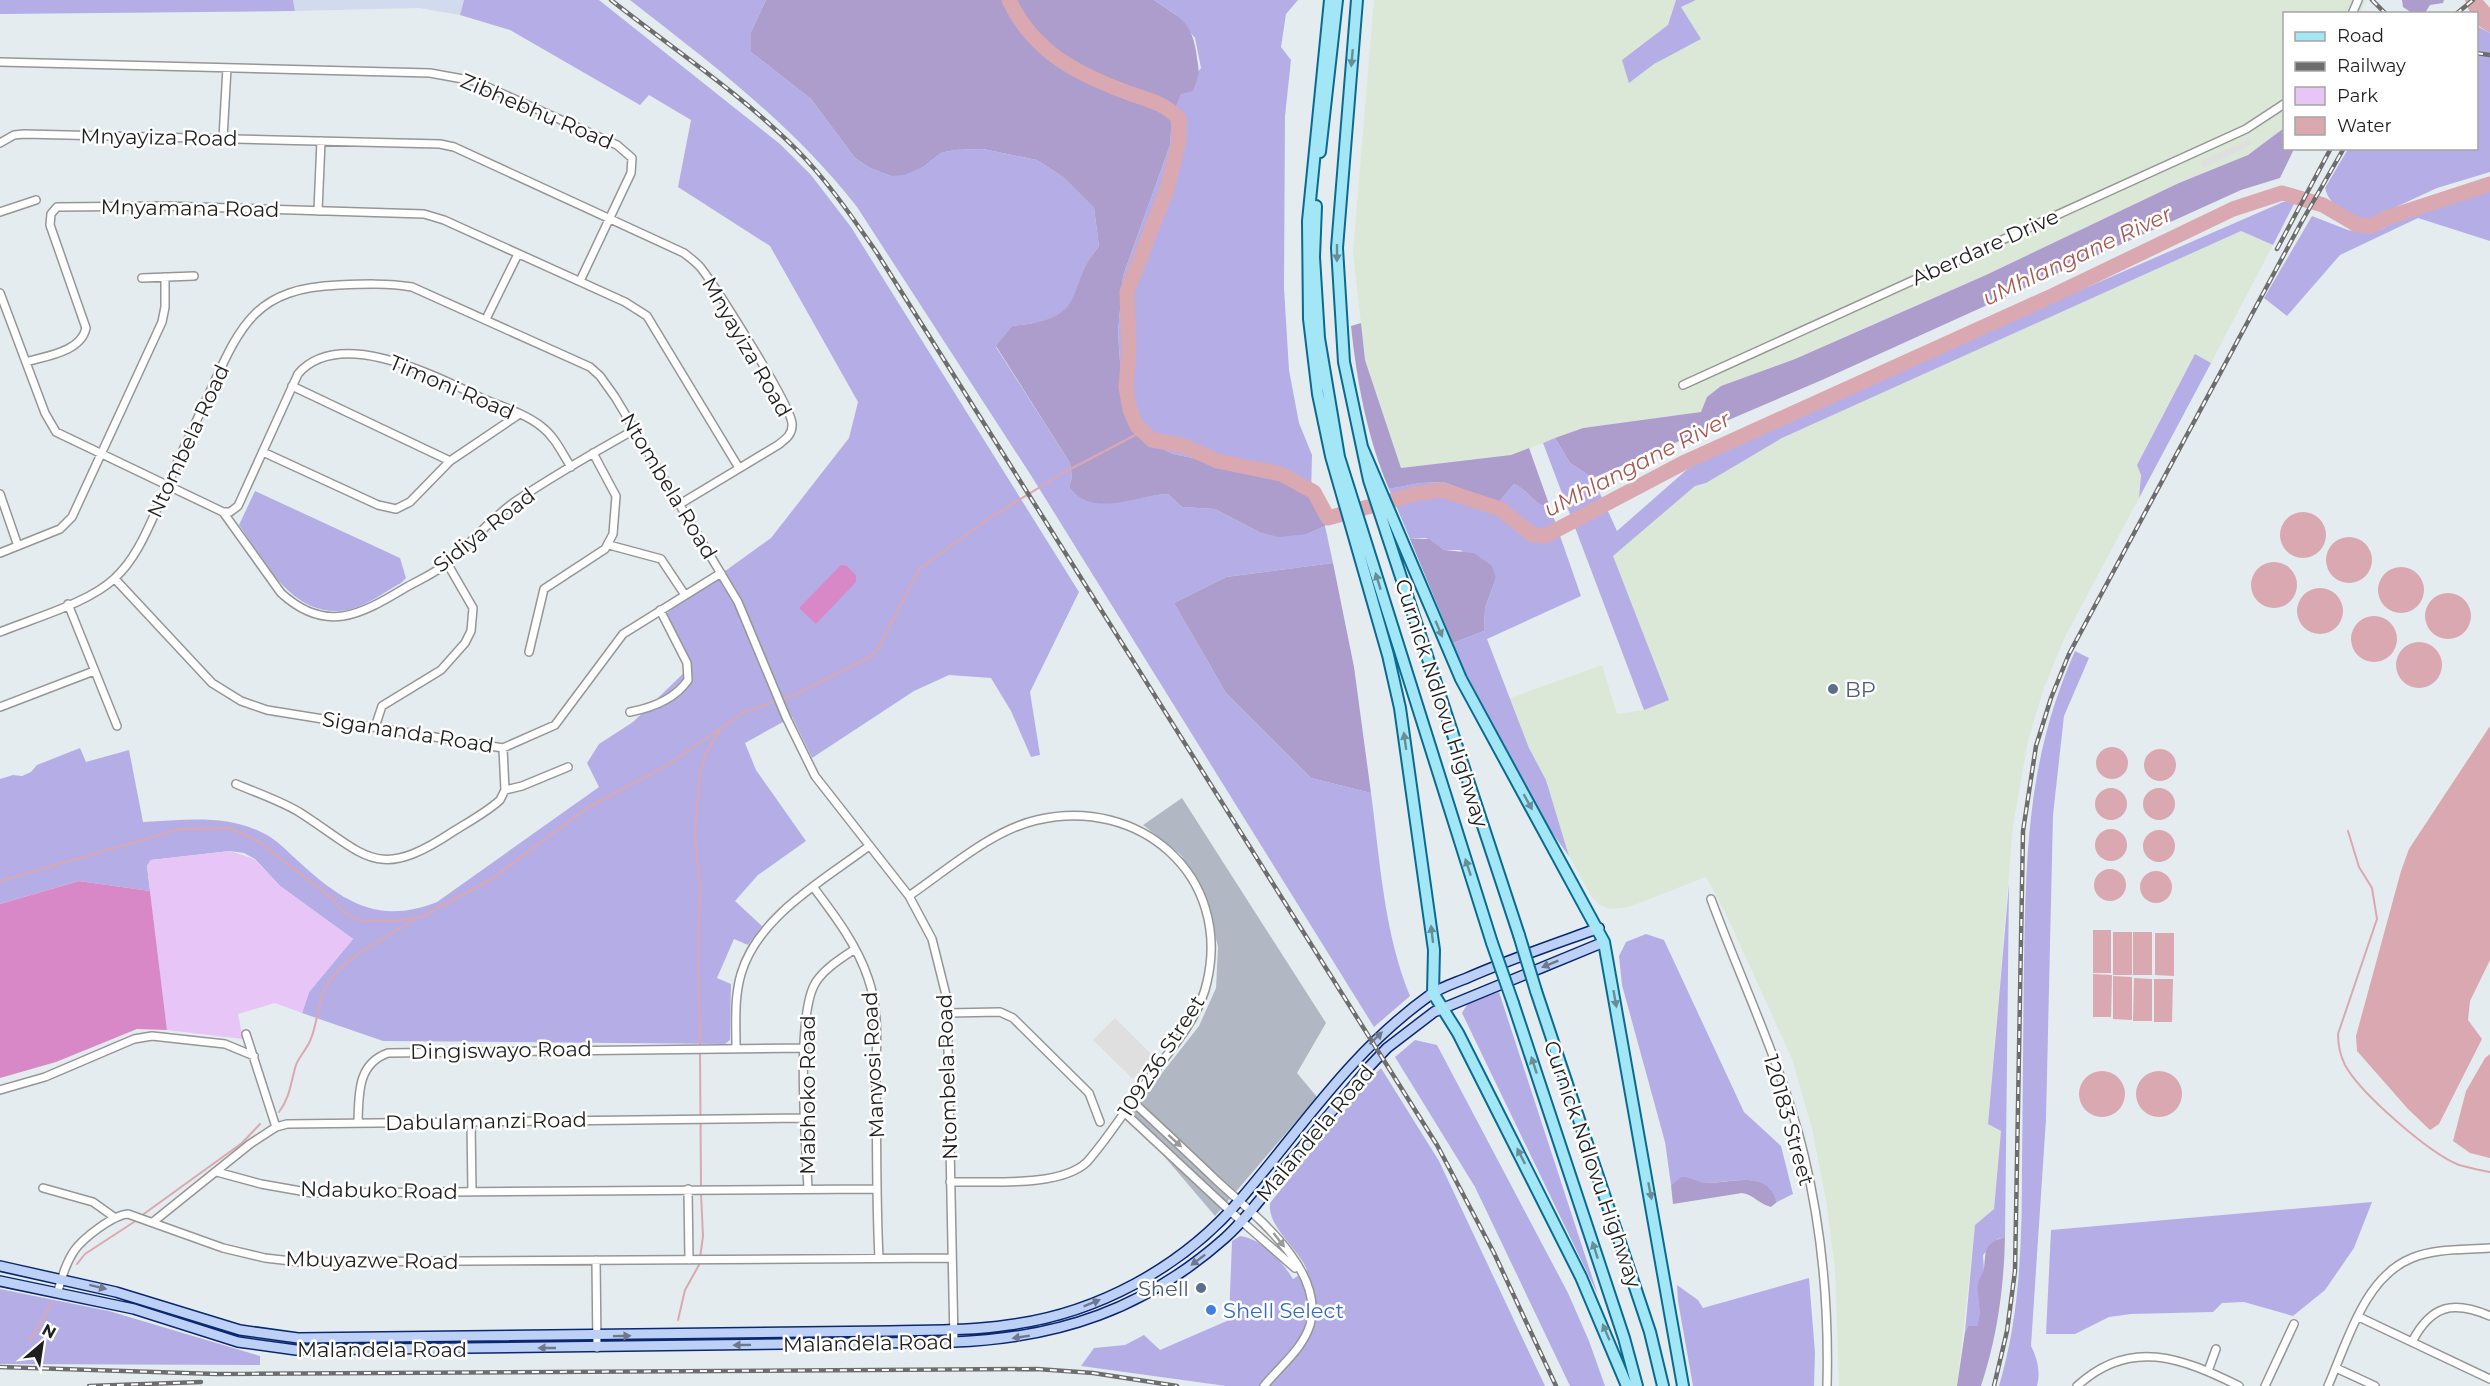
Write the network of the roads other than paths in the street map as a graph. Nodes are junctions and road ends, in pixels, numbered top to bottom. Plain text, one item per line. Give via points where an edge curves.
1 (1330, 0) edge
2 (1337, 0) edge
3 (1357, 0) edge
4 (0, 62) edge
5 (227, 68) junction
6 (2283, 105) edge
7 (223, 138) junction
8 (321, 141) junction
9 (0, 143) edge
10 (36, 200) dead end
11 (318, 211) junction
12 (0, 212) edge
13 (610, 219) junction
14 (518, 254) junction
15 (194, 276) dead end
16 (165, 277) junction
17 (142, 278) dead end
18 (579, 281) junction
19 (0, 293) edge
20 (486, 319) junction
21 (26, 362) junction
22 (1683, 385) dead end
23 (292, 386) junction
24 (518, 415) junction
25 (634, 430) junction
26 (263, 452) junction
27 (593, 453) junction
28 (102, 455) junction
29 (1335, 457) junction
30 (450, 460) junction
31 (571, 467) junction
32 (739, 468) junction
33 (1373, 480) junction
34 (167, 484) junction
35 (0, 494) edge
36 (680, 504) junction
37 (223, 512) junction
38 (1352, 514) junction
39 (609, 545) junction
40 (18, 546) junction
41 (0, 553) edge
42 (447, 563) junction
43 (721, 573) junction
44 (115, 579) junction
45 (685, 595) junction
46 (68, 604) junction
47 (660, 610) junction
48 (0, 632) edge
49 (529, 652) dead end
50 (94, 671) junction
51 (0, 707) edge
52 (630, 712) dead end
53 (117, 726) dead end
54 (375, 727) junction
55 (503, 748) junction
56 (568, 767) dead end
57 (236, 784) dead end
58 (505, 790) junction
59 (869, 846) junction
60 (814, 888) junction
61 (909, 896) junction
62 (1711, 899) dead end
63 (1599, 928) junction
64 (1604, 942) junction
65 (855, 949) junction
66 (1433, 993) junction
67 (1442, 1008) junction
68 (947, 1012) junction
69 (246, 1034) dead end
70 (736, 1048) junction
71 (804, 1048) junction
72 (254, 1056) junction
73 (0, 1090) edge
74 (1132, 1101) junction
75 (1124, 1112) junction
76 (806, 1118) junction
77 (358, 1122) junction
78 (471, 1122) junction
79 (1100, 1122) dead end
80 (276, 1127) junction
81 (217, 1172) junction
82 (950, 1182) junction
83 (43, 1188) dead end
84 (692, 1189) junction
85 (808, 1189) junction
86 (876, 1189) junction
87 (472, 1192) junction
88 (1239, 1201) junction
89 (1230, 1211) junction
90 (1251, 1211) junction
91 (114, 1216) junction
92 (1242, 1221) junction
93 (153, 1222) junction
94 (2490, 1248) edge
95 (879, 1258) junction
96 (950, 1258) junction
97 (596, 1260) junction
98 (697, 1260) junction
99 (0, 1266) edge
100 (1302, 1273) junction
101 (62, 1278) junction
102 (0, 1281) edge
103 (58, 1291) junction
104 (2490, 1316) edge
105 (2359, 1317) junction
106 (2294, 1324) dead end
107 (953, 1330) junction
108 (597, 1336) junction
109 (954, 1342) junction
110 (2412, 1342) junction
111 (597, 1348) junction
112 (2216, 1349) dead end
113 (2336, 1368) junction
114 (2208, 1371) junction
115 (2490, 1379) edge
116 (1264, 1386) edge
117 (1627, 1386) edge
118 (1637, 1386) edge
119 (1663, 1386) edge
120 (1683, 1386) edge
121 (1827, 1386) edge
122 (2077, 1386) edge
123 (2239, 1386) edge
124 (2265, 1386) edge
125 (2328, 1386) edge
126 (2375, 1386) edge

1 - 29 main road via 1312,168 1306,280 1318,394
2 - 29 main road, Curnick Ndlovu Highway via 1314,257 1318,338
3 -> 33 main road via 1337,248 1344,362
4 - 5 street, Zibhebhu Road
5 - 7 street
5 - 13 street, Zibhebhu Road via 441,74 474,81 629,153 634,164
6 - 22 street, Aberdare Drive via 2247,129
7 - 8 street, Mnyayiza Road
7 - 9 street, Mnyayiza Road via 24,134
8 - 11 street
8 - 13 street, Mnyayiza Road via 446,145
10 - 12 street
11 - 14 street, Mnyamana Road via 424,214
11 - 21 street, Mnyamana Road via 57,207 51,214 50,225 86,328 71,347
13 - 18 street
13 - 32 street, Mnyayiza Road via 684,253 697,264 787,409 792,429 787,438
14 - 18 street, Mnyamana Road
14 - 20 street
15 - 16 street
16 - 17 street
16 - 28 street via 162,322
18 - 32 street, Mnyamana Road via 647,316
19 - 21 street, Sidiya Road
20 - 25 street, Ntombela Road via 590,367 605,383
20 - 34 street, Ntombela Road via 401,285 312,286 272,300 248,321 235,340
21 - 28 street, Sidiya Road via 53,428 64,438
23 - 24 street, Timoni Road via 305,366 323,357 381,357 411,365
23 - 26 street, Timoni Road
23 - 30 street
24 - 30 street
24 - 31 street, Timoni Road via 543,428
25 - 27 street, Sidiya Road
25 - 36 street, Ntombela Road
26 - 30 street via 378,505 396,509 410,502
26 - 37 street, Timoni Road via 238,506
27 - 31 street, Sidiya Road
27 - 39 street via 616,496
28 - 34 street, Sidiya Road
28 - 40 street via 66,525
29 - 38 main road, Curnick Ndlovu Highway
31 - 42 street, Sidiya Road via 499,514
32 - 36 street, Mnyayiza Road
33 -> 63 main road via 1461,679
33 - 119 main road, Curnick Ndlovu Highway, bridge via 1427,661 1650,1332
34 - 37 street, Sidiya Road
34 - 44 street, Ntombela Road via 142,540
35 - 40 street
36 - 43 street, Ntombela Road
37 - 42 street, Sidiya Road via 281,593 293,604 315,614 348,616 365,612
66 -> 38 main road via 1434,950 1400,708
118 -> 38 main road, Curnick Ndlovu Highway, bridge
39 - 45 street via 661,559
39 - 49 street via 544,589
40 - 41 street
42 - 54 street via 473,608 471,631 441,670 382,706
43 - 45 street, Sigananda Road
43 - 59 street, Ntombela Road via 738,602 815,776
44 - 46 street, Ntombela Road
44 - 54 street, Sigananda Road via 224,692 267,710
45 - 47 street, Sigananda Road
46 - 48 street, Ntombela Road
46 - 50 street
47 - 52 street via 687,663 688,681 665,700
47 - 55 street, Sigananda Road via 618,638 555,725
50 - 51 street
50 - 53 street
54 - 55 street, Sigananda Road
55 - 58 street
56 - 58 street
57 - 58 street via 290,807 360,853 388,860 432,846 493,806
59 - 60 street
59 - 61 street, Ntombela Road
60 - 65 street, Manyosi Road
60 - 70 street via 774,921 747,960 736,1006
61 - 68 street, Ntombela Road via 939,960
61 - 74 street, 109236 Street via 1017,825 1053,817 1106,817 1145,832 1171,853 1200,895 1211,935 1211,959 1200,1003
62 - 121 street, 120183 Street via 1777,1071 1804,1155 1825,1299
63 - 64 main road
63 - 66 main road, Malandela Road
64 -> 67 main road, Malandela Road
64 -> 120 main road
65 - 71 street, Mabhoko Road via 815,983 807,1004
65 - 86 street, Manyosi Road via 874,1005
66 - 67 main road
88 -> 66 main road, Malandela Road via 1353,1061
67 - 90 main road, Malandela Road via 1401,1036 1369,1067
117 -> 67 main road via 1581,1277
68 - 79 street via 1000,1012 1013,1018 1089,1093
68 - 82 street, Ntombela Road
69 - 72 street
70 - 71 street
70 - 77 street, Dingiswayo Road via 388,1053 366,1069 360,1087
71 - 76 street, Mabhoko Road
72 - 73 street via 225,1044 152,1036 134,1039 45,1077
72 - 80 street
74 - 75 street, 109236 Street
74 -> 88 street
75 - 82 street, 109236 Street via 1091,1158 1072,1173 1034,1179
75 - 89 street
76 - 78 street, Dabulamanzi Road
76 - 85 street, Mabhoko Road
77 - 78 street, Dabulamanzi Road
77 - 80 street, Dabulamanzi Road
78 - 87 street, Ndabuko Road
80 - 81 street
81 - 87 street, Ndabuko Road via 312,1193
81 - 93 street
82 - 96 street, Ntombela Road
83 - 91 street via 93,1203
84 - 85 street, Ndabuko Road
84 - 87 street, Ndabuko Road
84 - 98 street
85 - 86 street
86 - 95 street, Manyosi Road
88 - 89 main road, Malandela Road
88 - 90 street
89 - 92 street
107 -> 89 main road, Malandela Road via 1064,1314 1118,1293 1176,1258
90 - 92 main road, Malandela Road
90 -> 100 street via 1278,1239
91 - 93 street via 128,1214
91 - 101 street via 77,1246
92 - 100 street
92 -> 109 main road, Malandela Road via 1210,1251 1168,1280 1093,1319 1022,1337
93 - 97 street, Mbuyazwe Road via 223,1248 300,1262
94 - 105 street via 2439,1252 2404,1262 2377,1285
95 - 96 street, Mbuyazwe Road
95 - 98 street, Mbuyazwe Road
96 - 107 street, Ntombela Road
97 - 98 street, Mbuyazwe Road
97 - 108 street
99 - 101 main road, Malandela Road
100 - 116 street via 1312,1305 1310,1324 1300,1346
101 - 103 street
101 -> 108 main road, Malandela Road via 153,1302 226,1327 283,1337
102 - 103 main road, Malandela Road
111 -> 103 main road, Malandela Road via 281,1349 224,1339 134,1309
104 - 110 street via 2468,1308 2438,1311 2423,1322
105 - 110 street
105 - 113 street
106 - 124 street
108 -> 107 main road, Malandela Road
107 - 109 street, Ntombela Road
108 - 111 street
109 -> 111 main road, Malandela Road
110 - 115 street
112 - 114 street
113 - 125 street
113 - 126 street
114 - 122 street via 2171,1358 2139,1357 2114,1362
114 - 123 street

